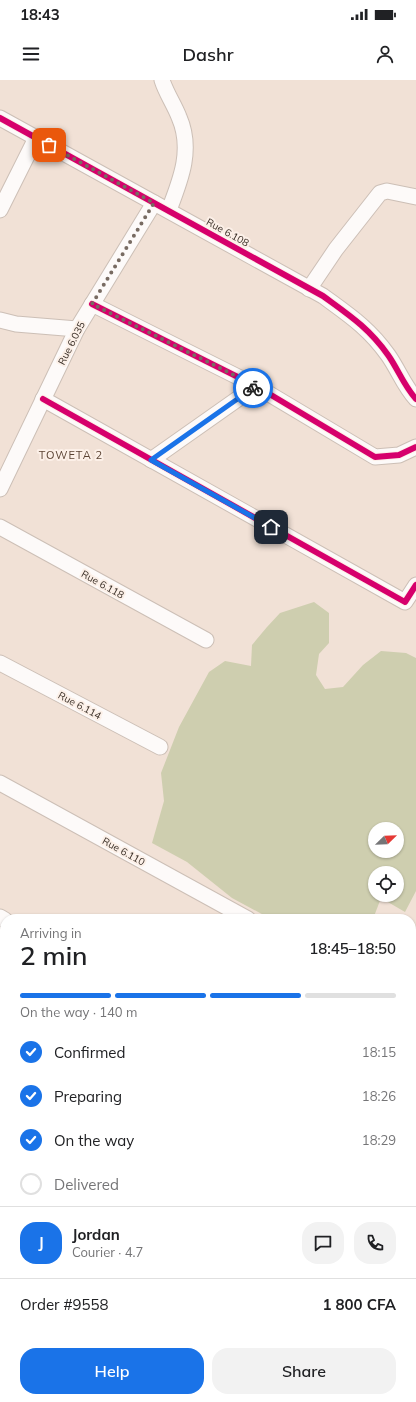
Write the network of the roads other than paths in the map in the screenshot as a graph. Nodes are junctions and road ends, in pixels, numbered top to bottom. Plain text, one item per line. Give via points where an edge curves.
1 (162, 80) edge
2 (0, 118) edge
3 (36, 138) junction
4 (416, 197) edge
5 (154, 203) junction
6 (0, 210) edge
7 (169, 210) junction
8 (309, 289) junction
9 (92, 304) junction
10 (0, 320) edge
11 (77, 329) junction
12 (256, 386) junction
13 (43, 399) junction
14 (416, 399) edge
15 (416, 447) edge
16 (151, 460) junction
17 (0, 489) edge
18 (0, 527) edge
19 (416, 585) edge
20 (206, 640) dead end
21 (0, 663) edge
22 (160, 747) dead end
23 (0, 784) edge
24 (230, 914) edge

1 - 7 street via 180,118 187,142 180,182
2 - 3 street, Rue 6.108
3 - 5 street, Rue 6.108
3 - 6 street
4 - 8 street via 387,191 380,193
5 - 7 street, Rue 6.108
5 - 9 street, Rue 6.035
7 - 8 street, Rue 6.108
8 - 14 street, Rue 6.108 via 323,296 371,332
9 - 11 street, Rue 6.035
9 - 12 street
10 - 11 street via 16,324
11 - 13 street, Rue 6.035
12 - 15 street via 375,457 399,455
12 - 16 street
13 - 16 street
13 - 17 street, Rue 6.035
16 - 19 street via 405,602
18 - 20 street, Rue 6.118
21 - 22 street, Rue 6.114
23 - 24 street, Rue 6.110

